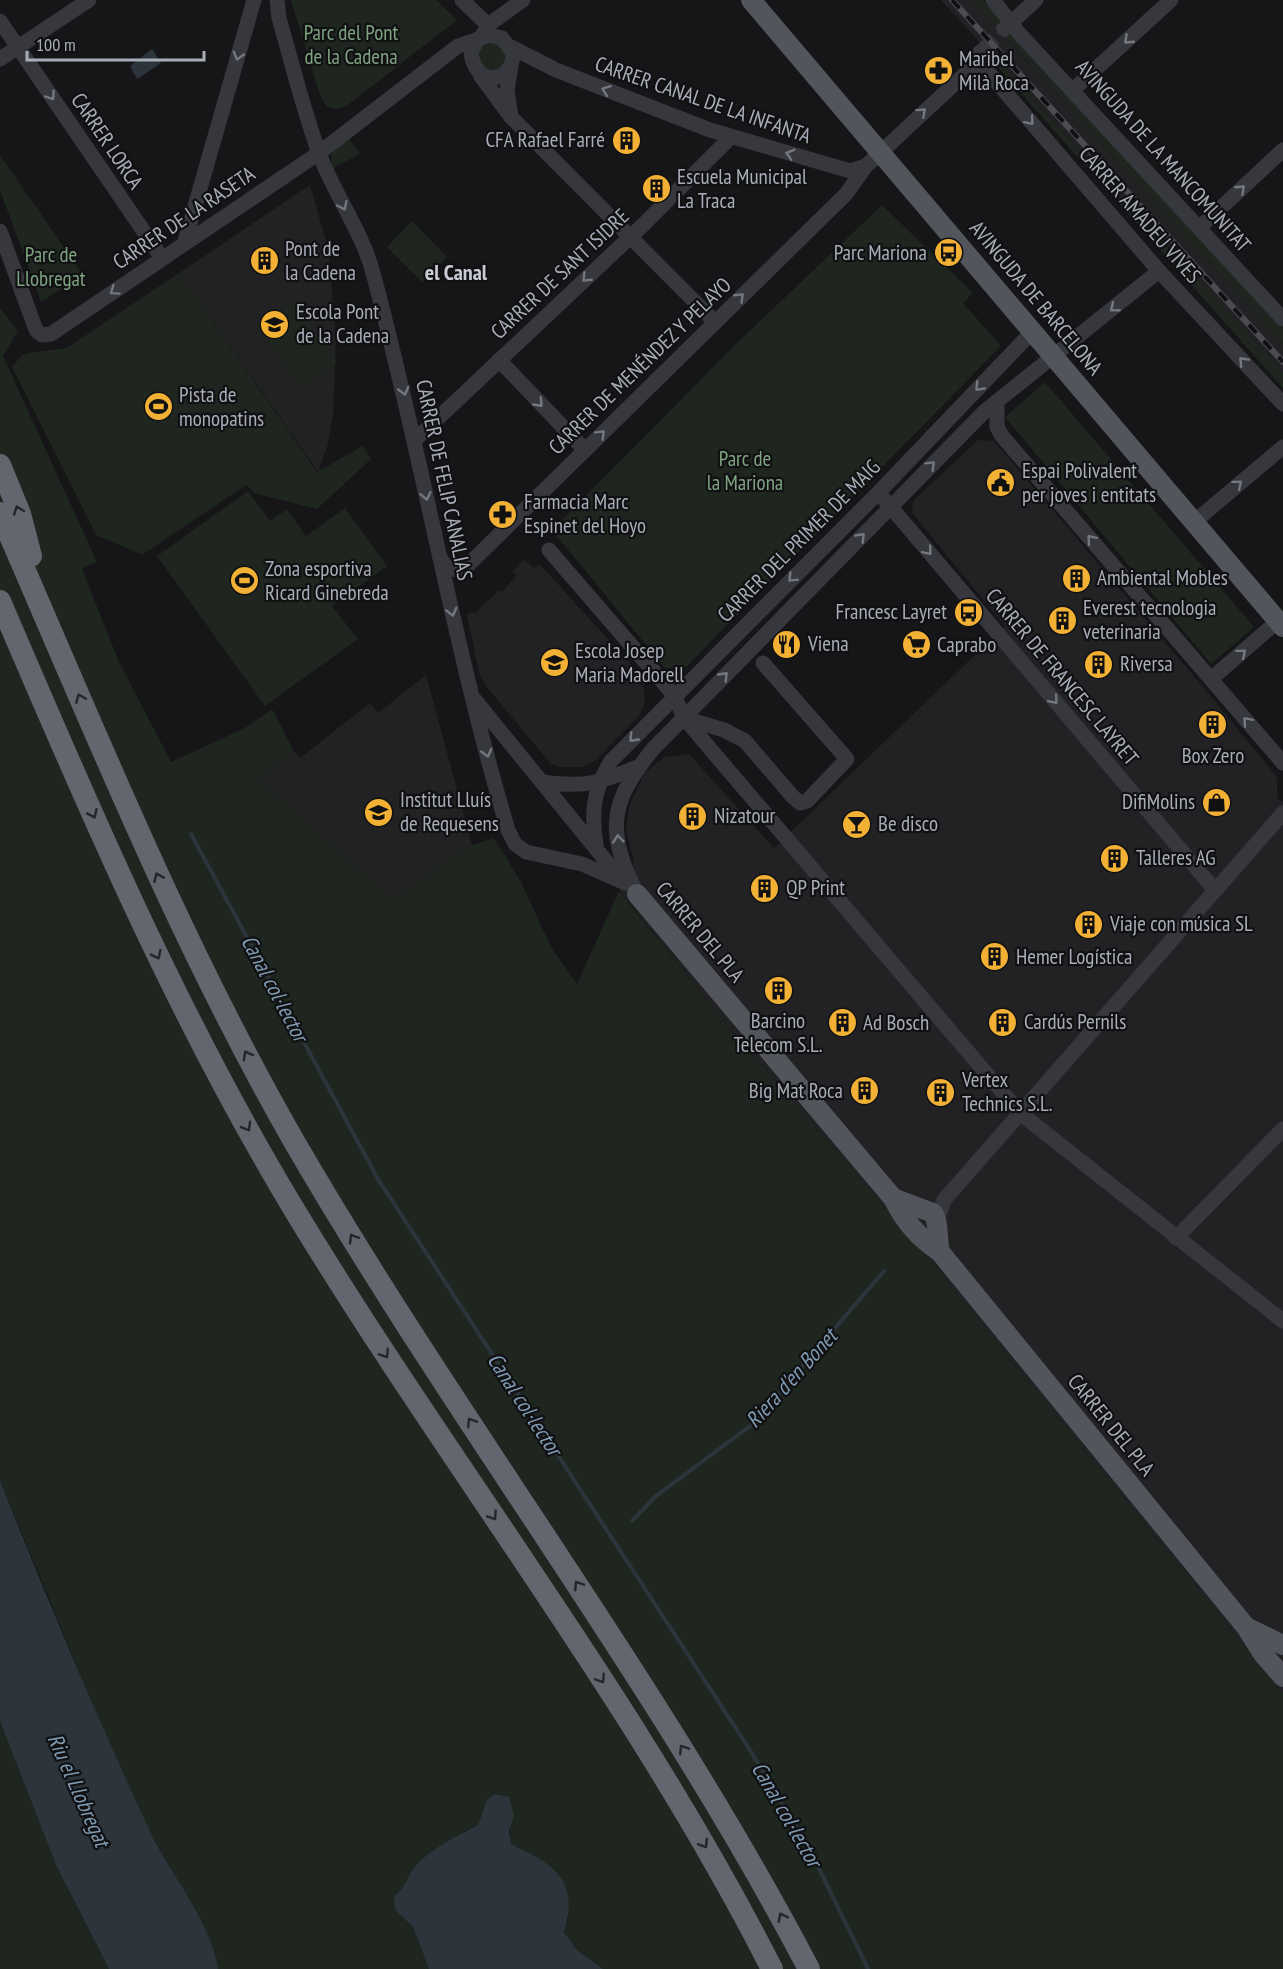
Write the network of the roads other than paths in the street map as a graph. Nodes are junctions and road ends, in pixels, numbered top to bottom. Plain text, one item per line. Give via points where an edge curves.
1 (89, 0) edge
2 (254, 0) edge
3 (269, 0) edge
4 (277, 0) edge
5 (462, 0) edge
6 (523, 0) edge
7 (751, 0) edge
8 (993, 0) edge
9 (1036, 0) edge
10 (1170, 0) edge
11 (279, 18) junction
12 (0, 21) edge
13 (1007, 26) junction
14 (483, 34) junction
15 (511, 47) junction
16 (18, 48) junction
17 (981, 55) joint
18 (445, 57) junction
19 (0, 59) edge
20 (511, 66) junction
21 (478, 73) junction
22 (1074, 89) junction
23 (309, 117) junction
24 (511, 117) junction
25 (351, 126) junction
26 (730, 137) junction
27 (1283, 150) edge
28 (319, 153) junction
29 (873, 160) junction
30 (1199, 228) junction
31 (0, 231) edge
32 (629, 238) junction
33 (185, 241) junction
34 (162, 258) junction
35 (1160, 271) junction
36 (1283, 319) edge
37 (714, 322) junction
38 (1033, 331) junction
39 (1055, 357) junction
40 (499, 360) junction
41 (997, 402) junction
42 (1283, 404) edge
43 (416, 439) junction
44 (1283, 447) edge
45 (585, 450) junction
46 (0, 465) edge
47 (878, 493) junction
48 (890, 507) junction
49 (0, 513) edge
50 (1194, 522) junction
51 (549, 550) dead end
52 (438, 555) junction
53 (0, 601) edge
54 (49, 624) junction
55 (1280, 624) edge
56 (0, 640) edge
57 (763, 663) dead end
58 (1211, 679) junction
59 (674, 695) junction
60 (472, 696) junction
61 (684, 718) junction
62 (70, 760) junction
63 (1283, 763) edge
64 (640, 766) junction
65 (542, 782) junction
66 (598, 784) junction
67 (1283, 813) edge
68 (596, 846) junction
69 (631, 888) junction
70 (1214, 889) junction
71 (1020, 1113) junction
72 (1283, 1129) edge
73 (925, 1224) junction
74 (1176, 1238) junction
75 (1283, 1321) edge
76 (1279, 1662) edge
77 (772, 1969) edge
78 (809, 1969) edge

1 - 16 street
2 -> 33 street
3 - 11 street, CARRER DE FELIP CANALIAS
4 - 11 street, CARRER DE FELIP CANALIAS
5 - 14 street
6 - 14 street, CARRER DE LA RASETA
7 - 29 main road, AVINGUDA DE BARCELONA
8 - 13 street, AVINGUDA DE LA MANCOMUNITAT
9 - 13 street
10 -> 22 street
11 - 23 street, CARRER DE FELIP CANALIAS
12 - 16 street, CARRER LORCA
13 - 22 street, AVINGUDA DE LA MANCOMUNITAT
14 - 15 street via 496,36
14 - 18 street, CARRER DE LA RASETA
14 - 21 street via 471,52
15 - 20 street
26 -> 15 street, CARRER CANAL DE LA INFANTA via 555,70
16 - 19 street
16 -> 34 street, CARRER LORCA
29 -> 17 street, CARRER DE MENÉNDEZ Y PELAYO
17 -> 35 street, CARRER AMADEU VIVES
18 - 21 street via 463,58
18 - 25 street, CARRER DE LA RASETA
20 - 21 street via 501,76 487,78
20 - 24 street via 507,90
21 - 24 street
22 - 30 street, AVINGUDA DE LA MANCOMUNITAT
23 - 25 street via 325,129
23 - 28 street, CARRER DE FELIP CANALIAS
24 - 32 street
25 - 28 street, CARRER DE LA RASETA via 324,139
29 -> 26 street, CARRER CANAL DE LA INFANTA via 854,171 843,170
26 - 32 street, CARRER DE SANT ISIDRE
30 -> 27 street
28 - 33 street, CARRER DE LA RASETA
28 -> 43 street, CARRER DE FELIP CANALIAS via 372,270
37 -> 29 street, CARRER DE MENÉNDEZ Y PELAYO via 846,194
29 - 38 main road, AVINGUDA DE BARCELONA
30 - 36 street, AVINGUDA DE LA MANCOMUNITAT
34 -> 31 street, CARRER DE LA RASETA via 54,332 42,335 36,330
32 - 37 street
32 -> 40 street, CARRER DE SANT ISIDRE
33 - 34 street, CARRER DE LA RASETA
35 -> 39 street, CARRER DEL PRIMER DE MAIG
42 -> 35 street, CARRER AMADEU VIVES
45 -> 37 street, CARRER DE MENÉNDEZ Y PELAYO
38 - 39 main road, AVINGUDA DE BARCELONA
38 -> 47 street, CARRER DEL PRIMER DE MAIG
39 - 41 street, CARRER DEL PRIMER DE MAIG
39 - 50 main road, AVINGUDA DE BARCELONA
40 - 43 street, CARRER DE SANT ISIDRE
40 -> 45 street
48 -> 41 street, CARRER DEL PRIMER DE MAIG
58 -> 41 street via 1002,436
43 -> 52 street, CARRER DE FELIP CANALIAS
50 -> 44 street
45 - 52 street, CARRER DE MENÉNDEZ Y PELAYO via 462,571 447,568
54 -> 46 highway via 20,514
47 - 48 street, CARRER DE FRANCESC LAYRET
47 -> 59 street, CARRER DEL PRIMER DE MAIG
61 -> 48 street, CARRER DEL PRIMER DE MAIG
48 -> 70 street, CARRER DE FRANCESC LAYRET
49 - 54 highway
50 - 55 main road, AVINGUDA DE BARCELONA
51 - 59 street
52 -> 60 street, CARRER DE FELIP CANALIAS
53 - 62 highway
78 -> 54 highway via 705,1782 383,1288 296,1143 216,1000 171,906
58 -> 55 street
56 - 62 highway via 36,710
57 - 61 street via 847,759 807,801 800,803 793,797 745,741
63 -> 58 street
59 - 61 street
59 -> 66 street, CARRER DEL PRIMER DE MAIG via 611,761
60 - 65 street, CARRER DEL PLA
60 -> 69 street, CARRER DE FELIP CANALIAS via 505,822 515,844 526,852 582,864
61 - 64 street, CARRER DEL PRIMER DE MAIG
61 - 71 street
62 -> 77 highway via 131,902 193,1028 292,1205 381,1348 675,1795
64 - 66 street, CARRER DEL PRIMER DE MAIG
69 -> 64 street, CARRER DEL PRIMER DE MAIG via 616,832 619,803
65 - 66 street, CARRER DEL PRIMER DE MAIG
65 - 68 street, CARRER DEL PLA
66 - 68 street, CARRER DEL PRIMER DE MAIG via 592,813
67 - 70 street
68 - 69 street, CARRER DEL PLA via 612,870
69 - 73 main road, CARRER DEL PLA via 893,1198
70 - 71 street
71 - 73 street via 944,1200 931,1203
71 - 74 street
72 - 74 street
73 - 76 main road, CARRER DEL PLA via 940,1252 1246,1627
74 - 75 street

